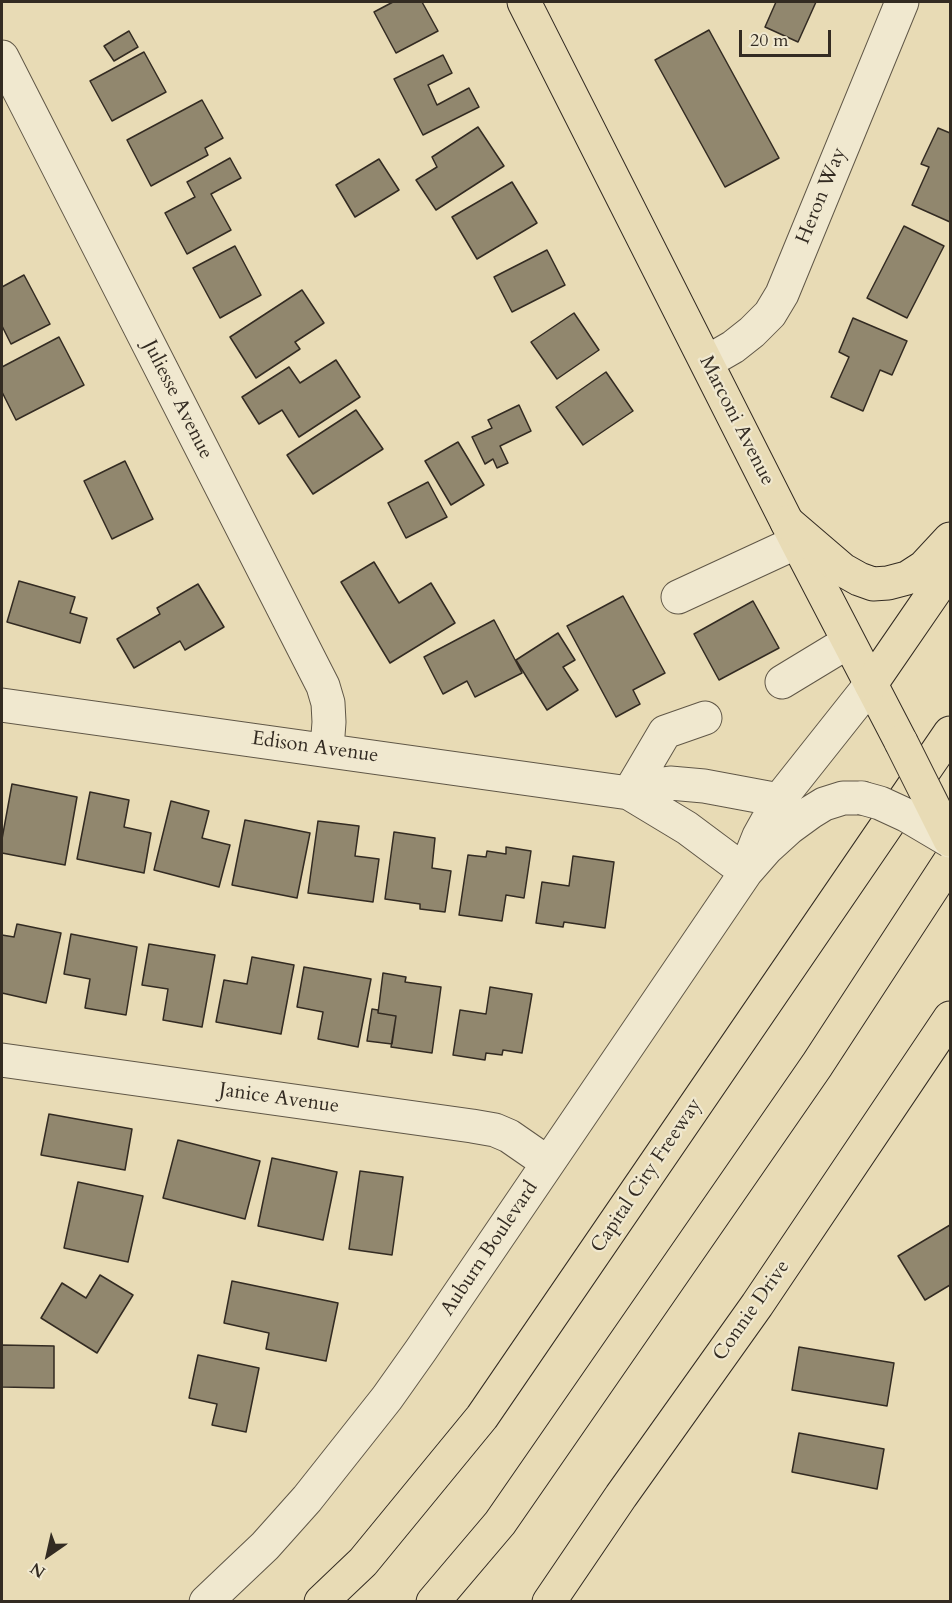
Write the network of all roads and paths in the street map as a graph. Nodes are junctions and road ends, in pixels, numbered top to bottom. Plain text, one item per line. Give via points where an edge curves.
1 (524, 2) edge
2 (902, 2) edge
3 (2, 57) edge
4 (707, 362) junction
5 (792, 532) junction
6 (951, 539) edge
7 (951, 569) edge
8 (678, 597) dead end
9 (848, 642) junction
10 (782, 682) dead end
11 (871, 684) junction
12 (2, 705) edge
13 (705, 718) dead end
14 (951, 733) edge
15 (327, 749) junction
16 (629, 792) junction
17 (779, 800) junction
18 (951, 840) edge
19 (951, 861) edge
20 (746, 872) junction
21 (951, 1018) edge
22 (951, 1053) edge
23 (2, 1060) edge
24 (903, 1088) junction
25 (549, 1162) junction
26 (206, 1602) edge
27 (321, 1602) edge
28 (433, 1602) edge
29 (549, 1602) edge

1 - 4 main road, Marconi Avenue
2 - 4 street, Heron Way via 782,294 752,332
3 - 15 street, Juliesse Avenue via 323,686 328,703
4 - 5 main road, Marconi Avenue
5 - 6 main road via 843,570 873,584 907,578 924,567
5 - 8 street
5 - 9 main road, Marconi Avenue
7 - 11 main road
9 - 10 street
9 - 11 main road, Marconi Avenue
11 - 17 street, Auburn Boulevard
11 - 18 main road, Marconi Avenue, bridge
12 - 15 street, Edison Avenue
13 - 16 street via 665,732
14 - 27 main road, Capital City Freeway via 482,1417 363,1562
15 - 16 street, Edison Avenue
16 - 17 street, Edison Avenue via 670,783
16 - 20 street, Edison Avenue via 687,828
17 - 20 street, Auburn Boulevard via 759,836
18 - 20 street, Auburn Boulevard, bridge via 880,803 843,798 824,804 789,828
19 - 28 main road via 817,1065 500,1523
20 - 25 street, Auburn Boulevard
21 - 24 main road, Connie Drive
22 - 24 main road
23 - 25 street, Janice Avenue via 495,1130
24 - 29 main road, Connie Drive
25 - 26 street, Auburn Boulevard via 421,1350 347,1450 308,1499

